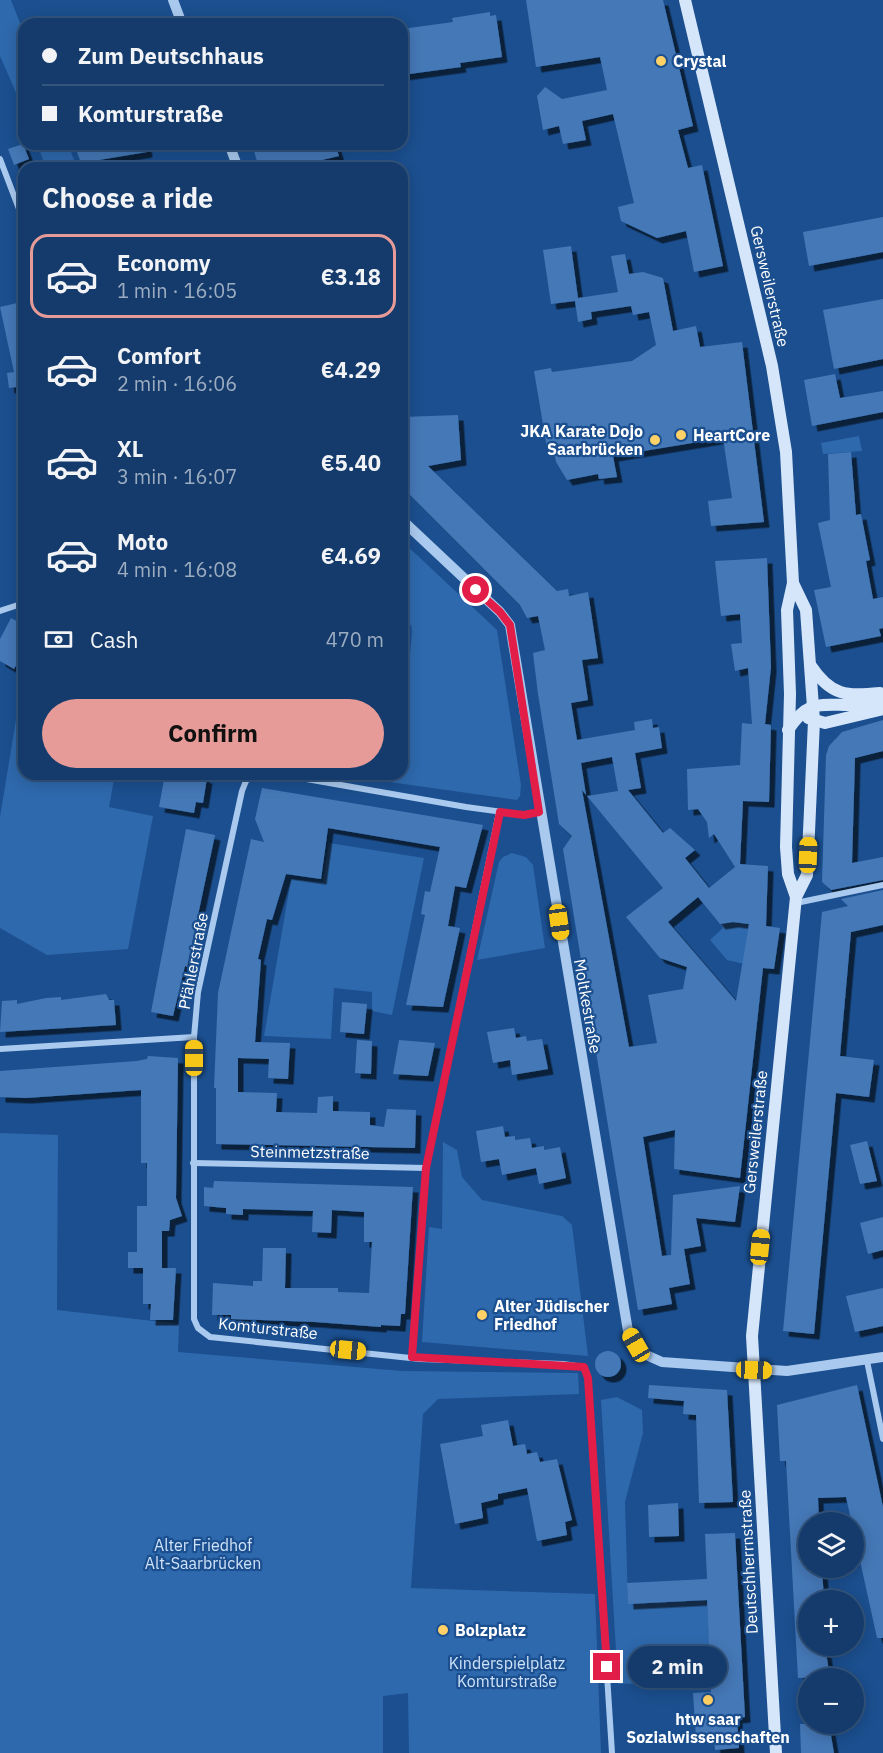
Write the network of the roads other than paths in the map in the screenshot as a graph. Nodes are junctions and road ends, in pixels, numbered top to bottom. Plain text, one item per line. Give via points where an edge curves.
1 (173, 0) edge
2 (686, 0) edge
3 (180, 18) edge
4 (0, 159) edge
5 (18, 206) edge
6 (408, 526) edge
7 (793, 583) junction
8 (18, 605) edge
9 (0, 611) edge
10 (810, 665) junction
11 (883, 693) edge
12 (790, 694) junction
13 (883, 699) edge
14 (813, 706) junction
15 (883, 709) edge
16 (800, 712) junction
17 (814, 721) junction
18 (787, 732) junction
19 (247, 780) edge
20 (313, 780) edge
21 (500, 812) junction
22 (539, 812) junction
23 (883, 885) edge
24 (795, 900) junction
25 (194, 1037) junction
26 (0, 1049) edge
27 (193, 1163) junction
28 (426, 1168) junction
29 (194, 1306) joint
30 (412, 1357) junction
31 (883, 1357) edge
32 (867, 1360) junction
33 (754, 1370) junction
34 (883, 1439) edge
35 (612, 1753) edge
36 (776, 1753) edge

1 - 3 street
2 - 7 main road, Gersweilerstraße via 782,420
4 - 5 street
6 - 22 street, Moltkestraße via 510,625
7 - 10 main road, Gersweilerstraße via 806,610
7 - 12 main road, Gersweilerstraße via 787,610
8 - 9 street
10 - 11 main road via 829,688 839,693
10 - 14 main road, Gersweilerstraße
12 - 16 main road
12 - 18 main road, Gersweilerstraße
13 - 14 main road via 851,706
14 - 16 main road
14 - 17 main road, Gersweilerstraße
15 - 17 main road via 844,720
16 - 17 main road
16 - 18 main road
17 - 24 main road, Gersweilerstraße via 807,875
18 - 24 main road, Gersweilerstraße via 786,847
19 - 25 street, Pfählerstraße via 198,992
20 - 21 street
21 - 22 street
21 - 28 street
22 - 33 street, Moltkestraße via 628,1331 644,1353 662,1362
23 - 24 street
24 - 33 main road, Gersweilerstraße via 752,1327
25 - 26 street
25 - 27 street, Pfählerstraße
27 - 28 street, Steinmetzstraße
27 - 29 street, Pfählerstraße
28 - 30 street
29 - 30 street, Komturstraße via 198,1328 210,1336
30 - 35 street, Komturstraße via 584,1367 588,1378
31 - 32 street, Moltkestraße
32 - 33 street, Moltkestraße via 796,1370
32 - 34 street
33 - 36 main road, Deutschherrnstraße

